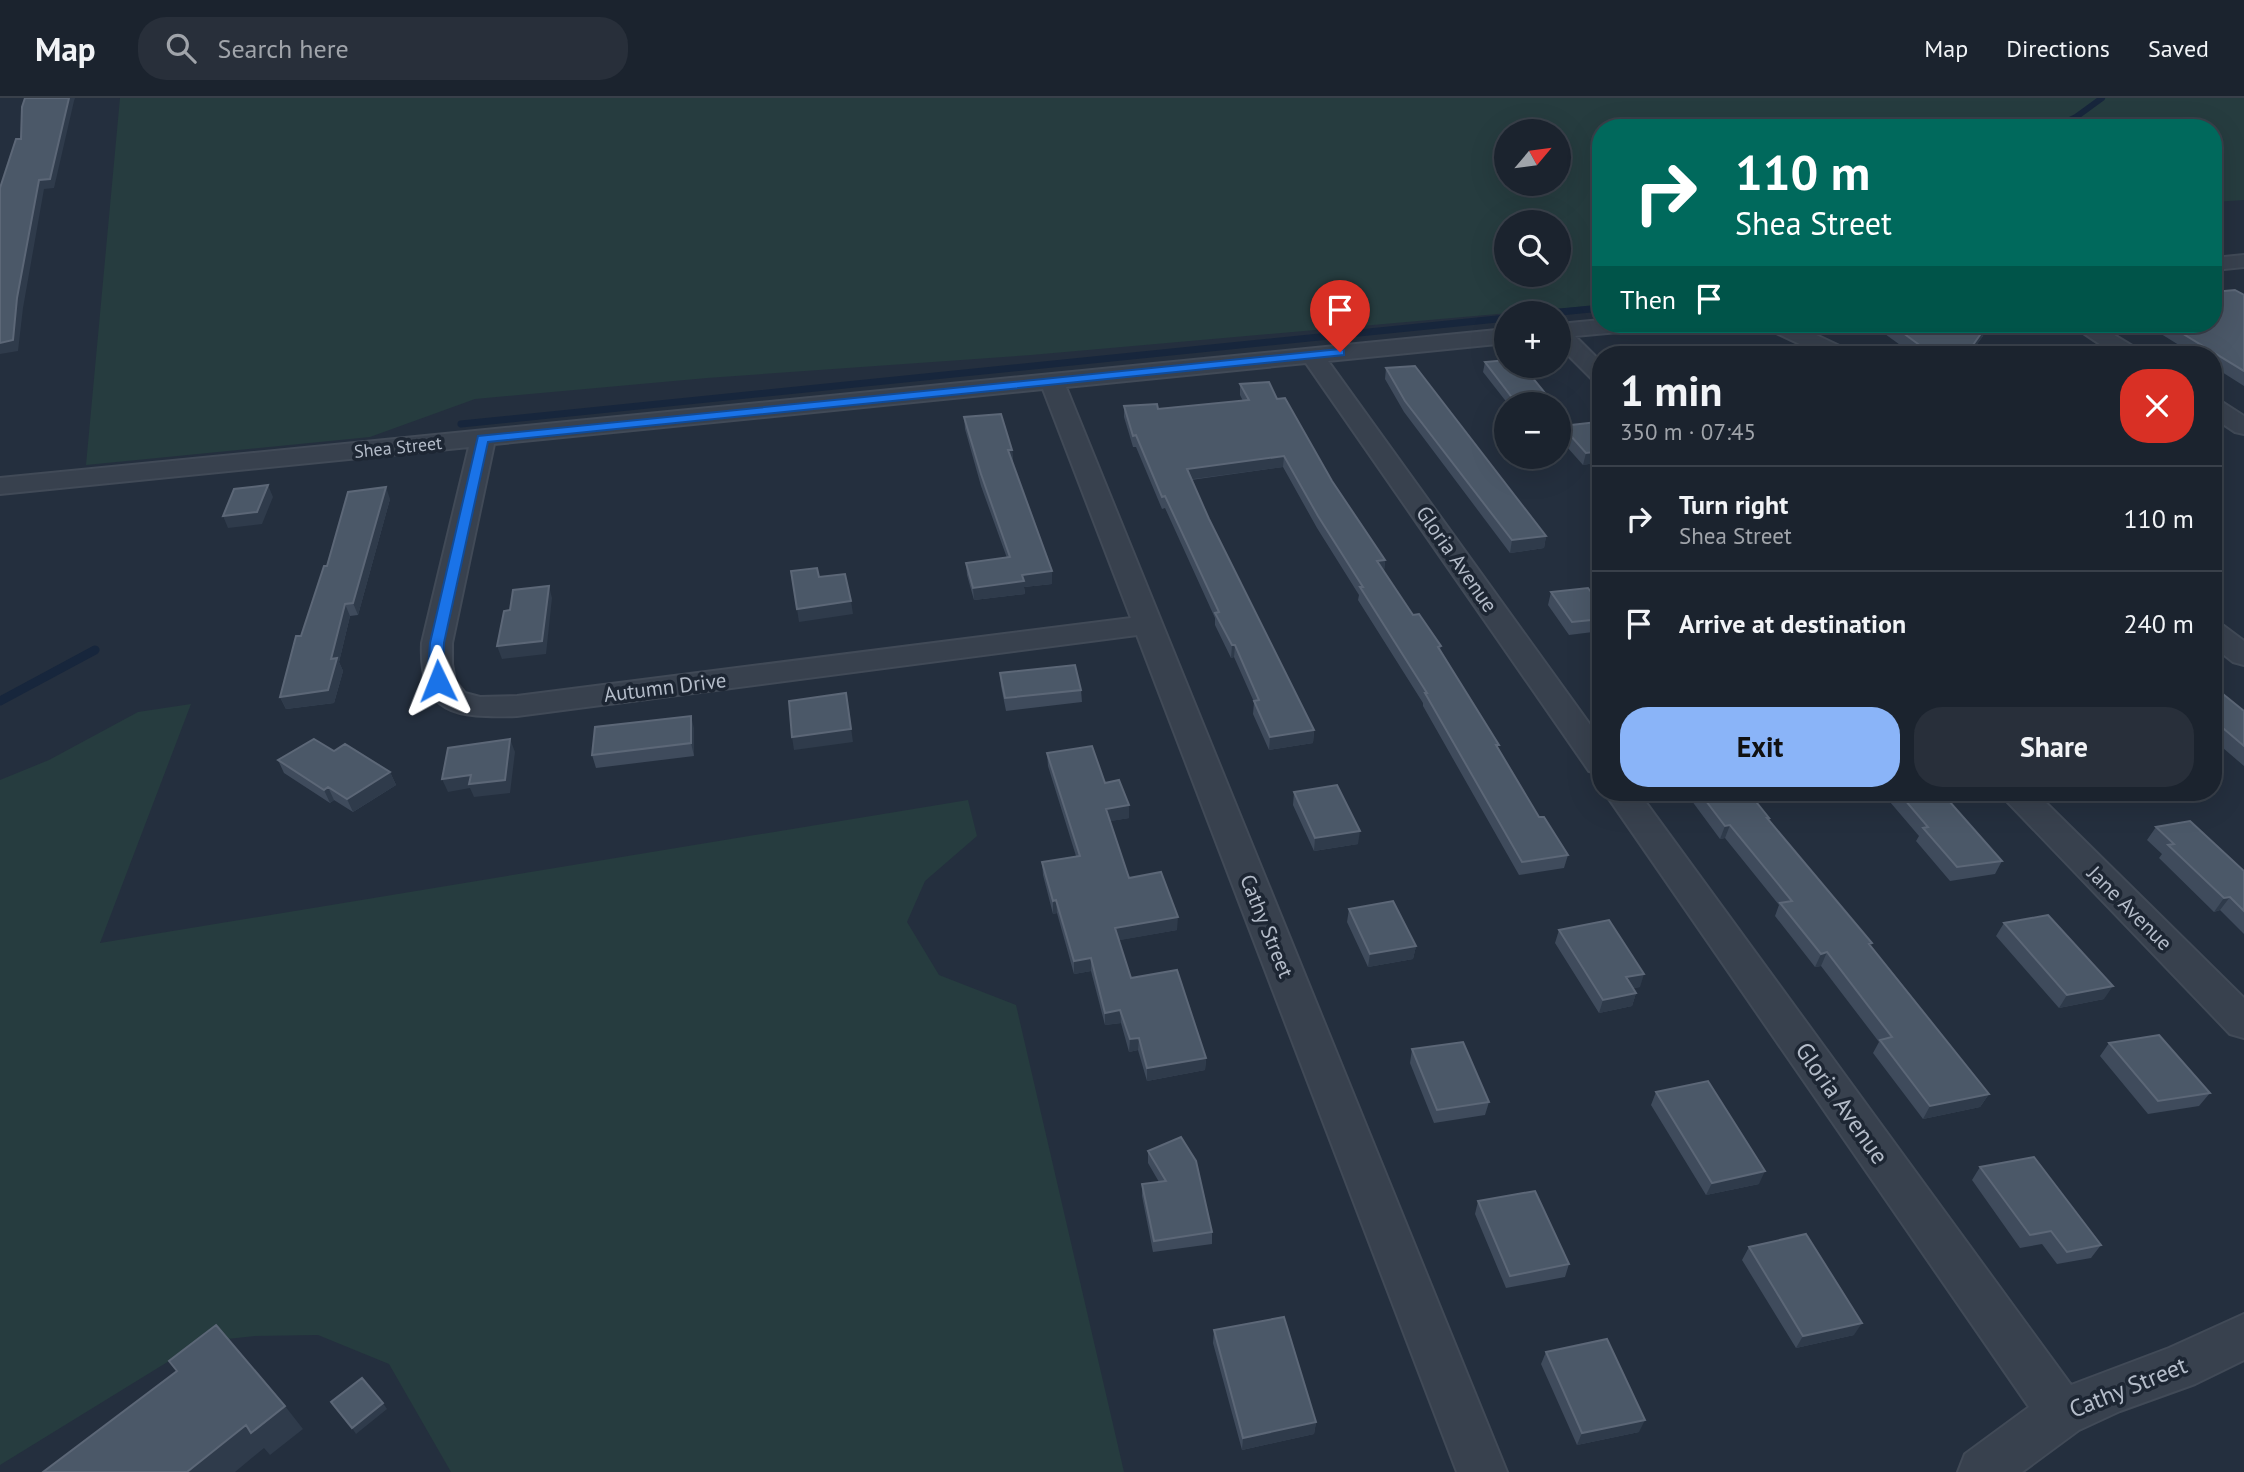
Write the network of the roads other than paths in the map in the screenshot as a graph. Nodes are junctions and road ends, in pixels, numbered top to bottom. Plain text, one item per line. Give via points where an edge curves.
1 (1592, 328) edge
2 (1571, 331) edge
3 (1795, 333) edge
4 (2096, 333) edge
5 (1494, 337) edge
6 (1571, 344) edge
7 (1821, 346) edge
8 (2116, 346) edge
9 (1312, 355) junction
10 (1592, 366) edge
11 (1052, 381) junction
12 (2222, 412) edge
13 (2244, 426) edge
14 (482, 439) junction
15 (0, 486) edge
16 (1148, 625) junction
17 (2222, 638) edge
18 (2244, 656) edge
19 (1592, 750) edge
20 (1628, 801) edge
21 (2024, 801) edge
22 (2244, 1023) edge
23 (2244, 1336) edge
24 (2062, 1413) junction
25 (1482, 1472) edge
26 (1983, 1472) edge

1 - 2 street
3 - 7 street
4 - 8 street
5 - 9 street, Shea Street
6 - 10 street
9 - 11 street, Shea Street
9 - 19 street, Gloria Avenue
11 - 14 street, Shea Street
11 - 16 street, Cathy Street
12 - 13 street
14 - 15 street, Shea Street
14 - 16 street, Autumn Drive via 437,643 438,681 454,701 472,706 517,706
16 - 25 street, Cathy Street
17 - 18 street
20 - 24 street, Gloria Avenue
21 - 22 street, Jane Avenue
23 - 24 street, Cathy Street via 2178,1368
24 - 26 street, Cathy Street

